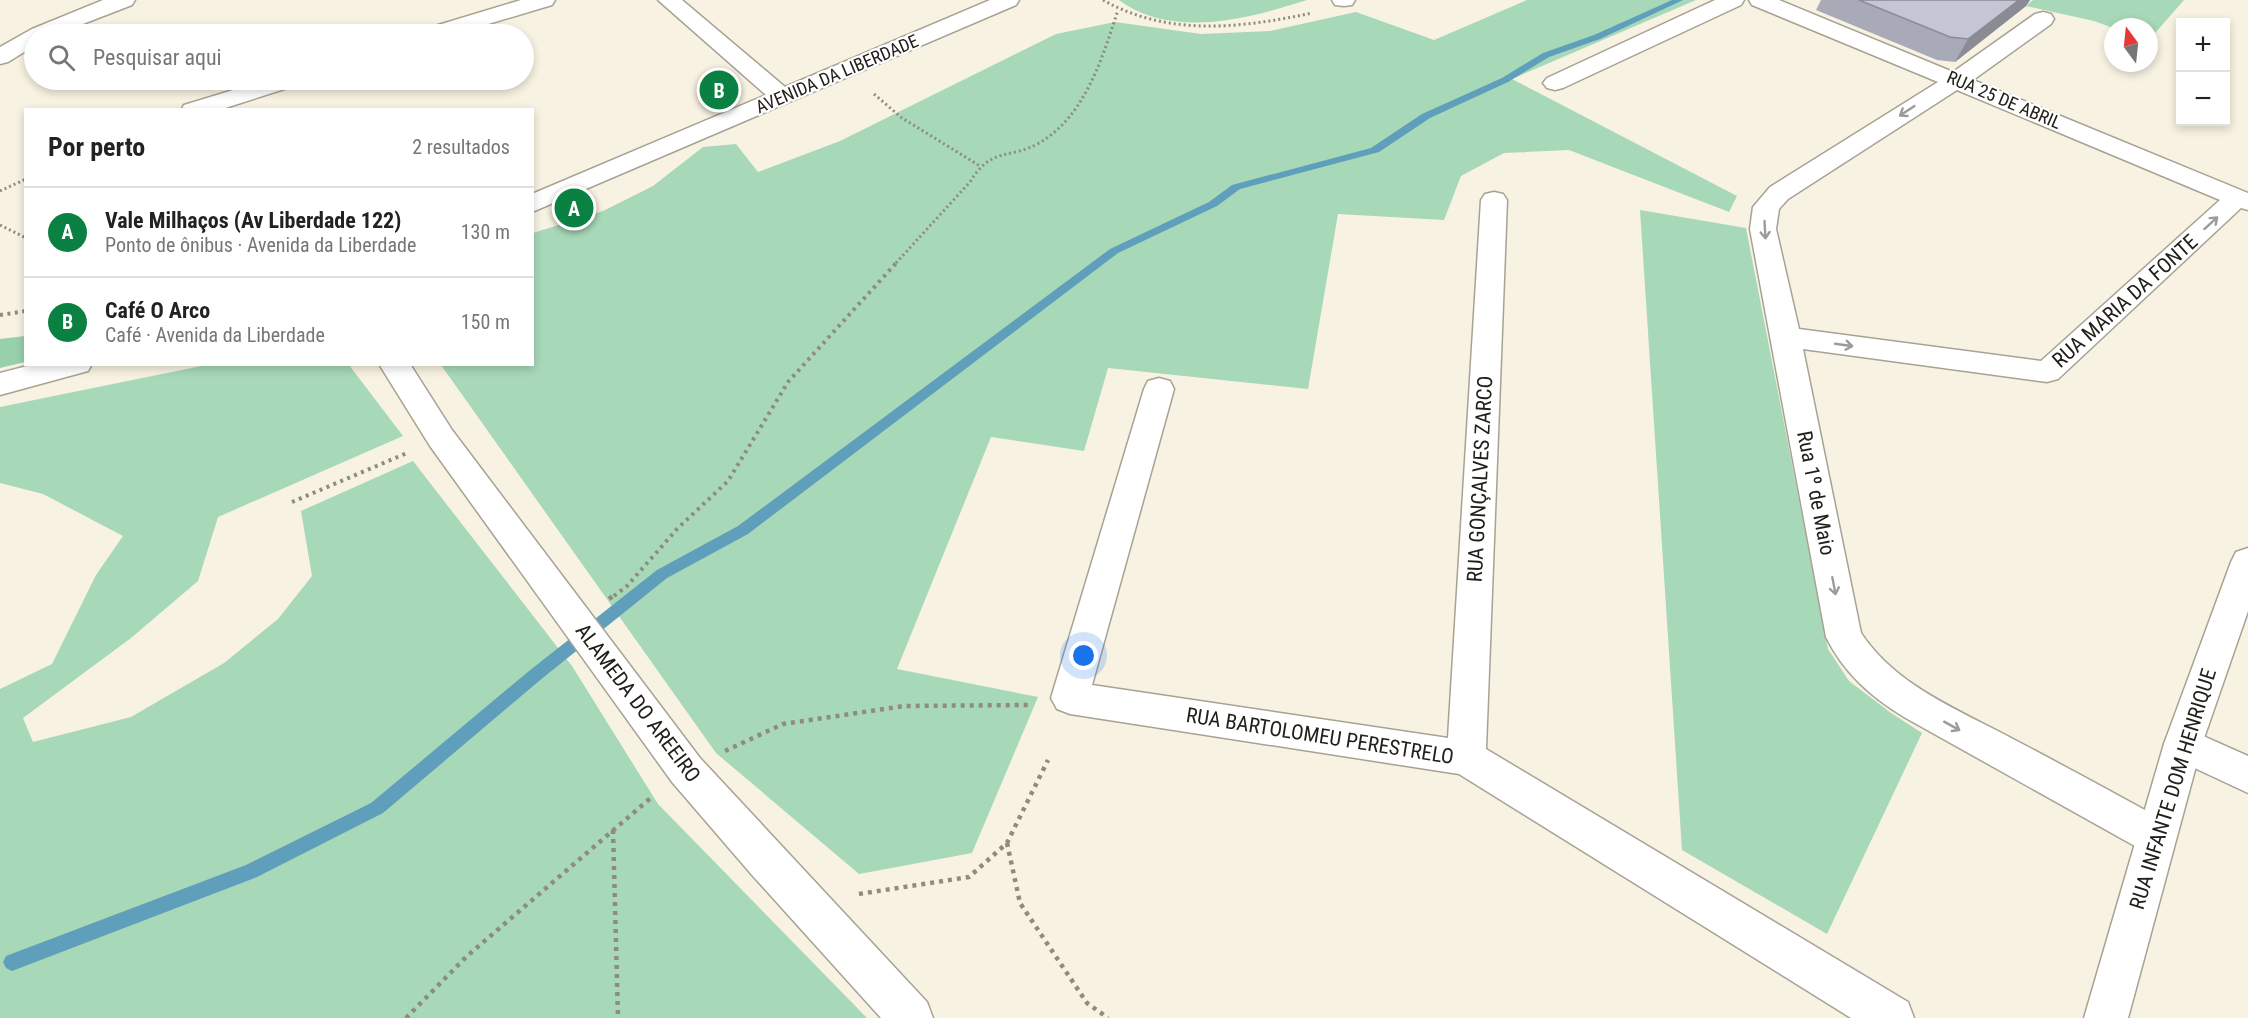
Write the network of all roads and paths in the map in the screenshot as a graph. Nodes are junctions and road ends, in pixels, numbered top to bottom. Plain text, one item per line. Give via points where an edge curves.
1 (124, 0) edge
2 (543, 0) edge
3 (669, 0) edge
4 (1008, 0) edge
5 (1103, 0) edge
6 (1344, 0) edge
7 (1733, 0) edge
8 (1760, 0) edge
9 (1118, 10) junction
10 (2043, 19) dead end
11 (62, 24) edge
12 (465, 24) edge
13 (24, 43) edge
14 (0, 57) edge
15 (845, 70) junction
16 (1957, 80) junction
17 (1555, 82) dead end
18 (257, 90) edge
19 (783, 97) junction
20 (199, 108) edge
21 (980, 166) junction
22 (24, 180) edge
23 (0, 191) edge
24 (1494, 200) dead end
25 (2243, 200) edge
26 (534, 203) edge
27 (0, 225) edge
28 (24, 237) edge
29 (24, 311) edge
30 (0, 315) edge
31 (1786, 337) junction
32 (69, 366) edge
33 (394, 366) edge
34 (0, 384) edge
35 (1159, 389) dead end
36 (441, 438) junction
37 (291, 502) dead end
38 (2248, 561) edge
39 (576, 621) junction
40 (1070, 698) junction
41 (2183, 744) junction
42 (1466, 758) junction
43 (1048, 760) dead end
44 (686, 770) junction
45 (2248, 775) edge
46 (613, 829) junction
47 (2156, 837) junction
48 (1007, 843) junction
49 (807, 905) junction
50 (406, 1018) edge
51 (618, 1018) edge
52 (911, 1018) edge
53 (1108, 1018) edge
54 (1892, 1018) edge
55 (2106, 1018) edge

1 - 11 street
2 - 12 street
3 - 19 street
4 - 15 street, AVENIDA DA LIBERDADE
5 - 9 path
6 - 9 path via 1287,19 1223,26 1173,26
7 - 17 street
8 - 16 street, RUA 25 DE ABRIL
9 - 21 path via 1098,68 1060,127 1039,143 1004,153
10 - 16 street, Rua 1º de Maio
13 - 14 street
15 - 19 street, AVENIDA DA LIBERDADE
15 - 21 path via 902,118
16 - 25 street, RUA 25 DE ABRIL
16 -> 31 street, Rua 1º de Maio via 1779,193 1766,207 1763,229
18 - 20 street
19 - 26 street, AVENIDA DA LIBERDADE
21 - 39 path via 970,182 788,382 728,481 677,529 627,586
22 - 23 path
24 - 42 street, RUA GONÇALVES ZARCO
31 -> 25 street, RUA MARIA DA FONTE via 2047,372
27 - 28 path
29 - 30 path
31 -> 47 street, Rua 1º de Maio via 1844,637 1859,663 1881,684 1917,706
32 - 34 street
33 - 36 street, ALAMEDA DO AREEIRO
35 - 40 street
36 - 37 path
36 - 39 street, ALAMEDA DO AREEIRO
38 - 41 street, RUA INFANTE DOM HENRIQUE
39 - 44 street, ALAMEDA DO AREEIRO
40 - 42 street, RUA BARTOLOMEU PERESTRELO
40 - 44 path via 1031,705 904,706 783,724
41 - 45 street
41 - 47 street, RUA INFANTE DOM HENRIQUE
42 - 54 street, RUA BARTOLOMEU PERESTRELO
43 - 48 path
44 - 46 path
44 - 49 street, ALAMEDA DO AREEIRO
46 - 50 path via 466,957
46 - 51 path
47 - 55 street, RUA INFANTE DOM HENRIQUE
48 - 49 path via 969,877
48 - 53 path via 1020,903 1087,1003
49 - 52 street, ALAMEDA DO AREEIRO

